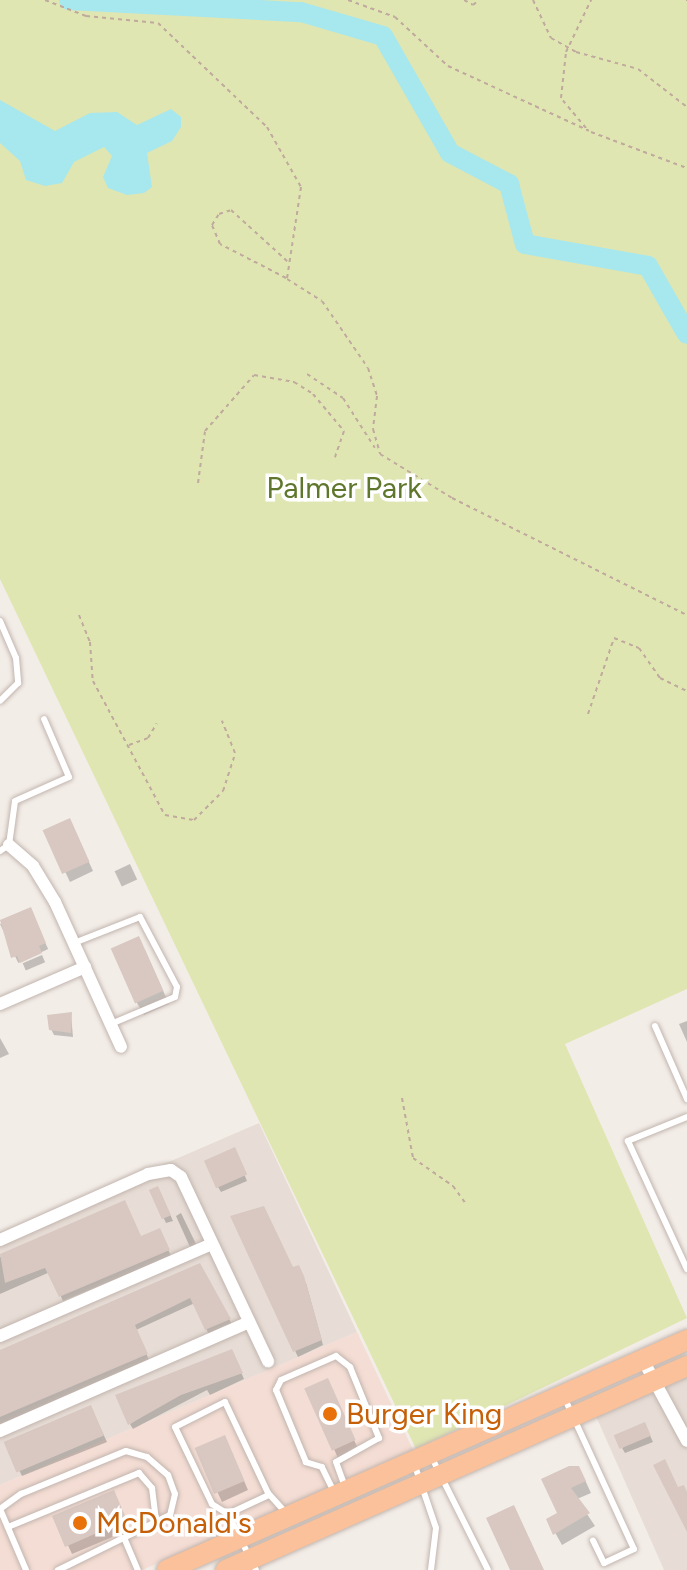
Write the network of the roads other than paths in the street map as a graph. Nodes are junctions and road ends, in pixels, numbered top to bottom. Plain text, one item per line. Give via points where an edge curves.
1 (0, 621) edge
2 (0, 701) edge
3 (44, 719) dead end
4 (4, 848) edge
5 (74, 943) junction
6 (85, 967) junction
7 (0, 1004) edge
8 (111, 1024) junction
9 (655, 1026) dead end
10 (121, 1047) dead end
11 (687, 1099) edge
12 (687, 1117) edge
13 (0, 1240) edge
14 (212, 1244) junction
15 (687, 1269) edge
16 (249, 1322) junction
17 (0, 1336) edge
18 (687, 1340) edge
19 (643, 1360) junction
20 (268, 1361) dead end
21 (687, 1366) edge
22 (652, 1382) junction
23 (564, 1396) junction
24 (574, 1417) junction
25 (0, 1431) edge
26 (687, 1441) edge
27 (422, 1460) junction
28 (336, 1462) junction
29 (322, 1467) junction
30 (433, 1482) junction
31 (269, 1495) junction
32 (340, 1495) junction
33 (228, 1514) junction
34 (292, 1516) junction
35 (350, 1517) junction
36 (156, 1523) junction
37 (8, 1527) junction
38 (240, 1539) junction
39 (125, 1540) junction
40 (593, 1540) dead end
41 (253, 1565) edge
42 (26, 1570) edge
43 (58, 1570) edge
44 (138, 1570) edge
45 (167, 1570) edge
46 (226, 1570) edge
47 (431, 1570) edge
48 (488, 1570) edge

1 - 2 lane via 16,658 18,683
3 - 4 lane via 69,777 15,801
4 - 5 street via 41,877
5 - 6 street
5 - 8 lane via 140,917 177,987 175,997
6 - 7 street
6 - 8 street
8 - 10 street
9 - 11 lane
12 - 15 lane via 628,1141
13 - 14 street via 148,1174 171,1170 181,1177
14 - 16 street
14 - 17 street
16 - 20 street
16 - 25 street
18 - 19 main road
19 - 22 street
19 - 23 main road
21 - 22 main road
22 - 24 main road
22 - 26 street
23 - 24 lane
23 - 27 main road
24 - 30 main road
24 - 40 lane via 634,1549 604,1563
27 - 30 lane
27 - 30 lane
27 - 32 main road
28 - 29 lane
28 - 29 lane via 379,1438 350,1367 336,1356 281,1380 276,1390 306,1462
28 - 32 lane via 346,1485
29 - 32 lane via 332,1491
30 - 35 main road
30 - 47 lane via 436,1528
30 - 48 lane
31 - 33 lane
31 - 33 lane via 225,1402 175,1427 212,1504
31 - 34 lane
32 - 34 main road
32 - 35 lane
33 - 38 lane
34 - 38 main road
35 - 41 main road
36 - 37 lane via 152,1488 139,1473
36 - 37 lane via 170,1515 175,1494 168,1475 147,1457 126,1451 21,1494 0,1509
36 - 39 lane
37 - 42 lane
38 - 41 lane
38 - 45 main road
39 - 43 lane
39 - 44 lane
41 - 46 main road

